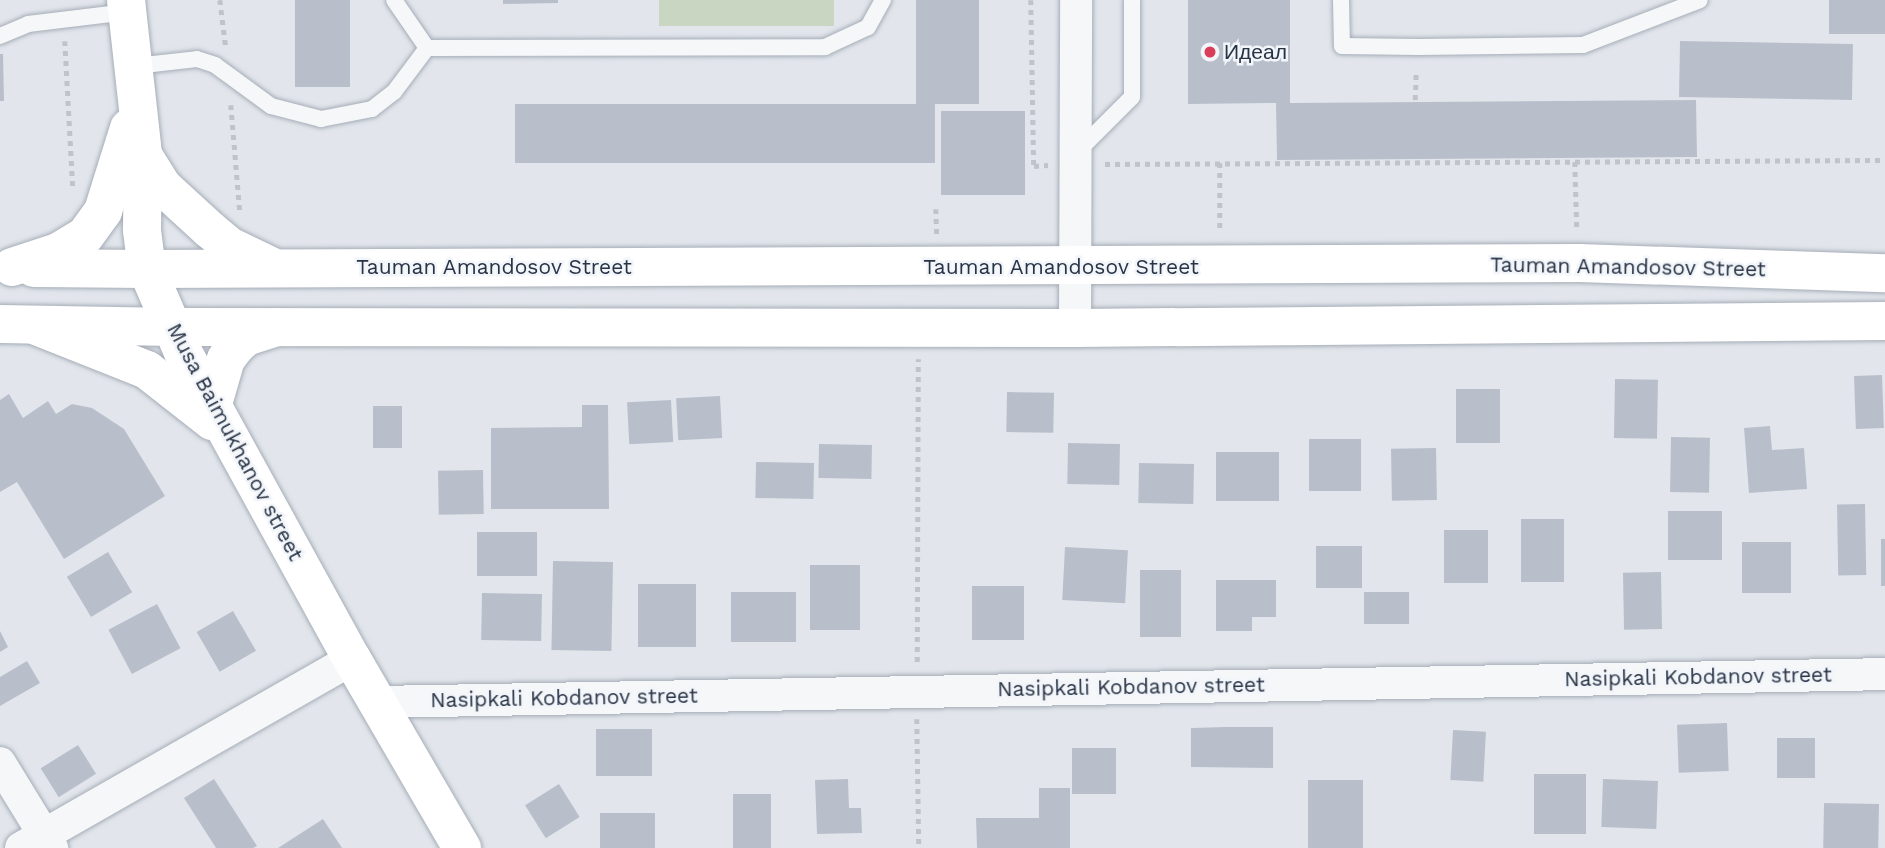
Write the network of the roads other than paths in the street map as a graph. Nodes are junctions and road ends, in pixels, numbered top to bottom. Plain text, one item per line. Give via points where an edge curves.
1 (394, 0) edge
2 (883, 0) edge
3 (1076, 0) edge
4 (1132, 0) edge
5 (1341, 0) edge
6 (1700, 0) edge
7 (127, 6) edge
8 (0, 36) edge
9 (427, 48) junction
10 (136, 84) junction
11 (143, 155) junction
12 (1078, 158) junction
13 (6, 267) edge
14 (273, 267) junction
15 (1074, 267) junction
16 (147, 269) junction
17 (1885, 273) edge
18 (1885, 321) edge
19 (17, 325) edge
20 (174, 327) junction
21 (276, 327) junction
22 (1075, 328) junction
23 (221, 420) junction
24 (352, 659) junction
25 (1885, 674) edge
26 (377, 702) junction
27 (0, 763) edge
28 (39, 844) edge
29 (462, 848) edge

1 - 9 lane
2 - 9 lane via 868,27 825,47
3 - 12 street
4 - 12 lane via 1132,97
5 - 6 lane via 1342,46 1418,47 1583,45
7 - 8 lane via 27,24
7 - 10 main road, Musa Baimukhanov street
9 - 10 lane via 394,92 372,109 321,119 271,106 215,65 197,59
10 - 11 main road, Musa Baimukhanov street
10 - 13 main road via 115,181 103,211 85,236 58,252
11 - 14 main road via 162,186 209,229 229,246
11 - 16 main road, Musa Baimukhanov street via 142,230
12 - 15 street
13 - 16 main road, Tauman Amandosov Street
14 - 15 main road, Tauman Amandosov Street
14 - 16 main road, Tauman Amandosov Street
15 - 17 main road, Tauman Amandosov Street via 1579,263
15 - 22 street
16 - 20 main road, Musa Baimukhanov street
18 - 22 main road
19 - 20 main road
19 - 23 main road via 146,370
20 - 21 main road
20 - 23 main road, Musa Baimukhanov street
21 - 22 main road
21 - 23 main road via 246,337 226,359
23 - 24 main road, Musa Baimukhanov street
24 - 26 main road, Musa Baimukhanov street
24 - 28 street
25 - 26 street, Nasipkali Kobdanov street
26 - 29 main road, Musa Baimukhanov street
27 - 28 street

